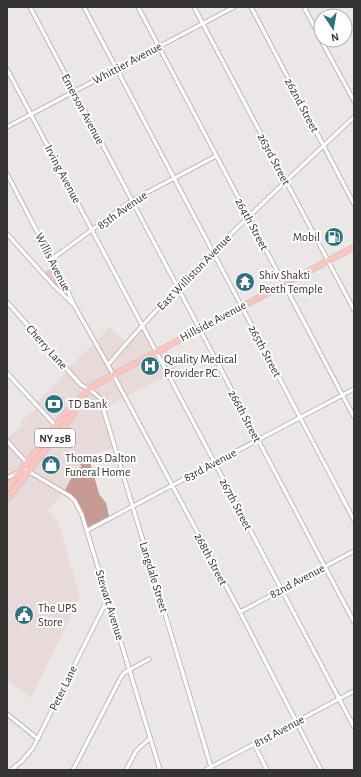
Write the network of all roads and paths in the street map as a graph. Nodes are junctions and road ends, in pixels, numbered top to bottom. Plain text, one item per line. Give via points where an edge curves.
1 (30, 7) edge
2 (84, 7) edge
3 (138, 7) edge
4 (194, 7) edge
5 (234, 7) edge
6 (251, 7) edge
7 (304, 7) edge
8 (203, 23) junction
9 (313, 24) edge
10 (158, 46) junction
11 (325, 48) edge
12 (7, 69) edge
13 (116, 69) junction
14 (74, 91) junction
15 (354, 101) edge
16 (31, 114) junction
17 (354, 117) edge
18 (7, 126) edge
19 (324, 146) junction
20 (216, 156) junction
21 (7, 174) edge
22 (174, 178) junction
23 (286, 182) junction
24 (132, 201) junction
25 (354, 204) edge
26 (136, 210) joint
27 (248, 216) junction
28 (92, 231) junction
29 (7, 234) edge
30 (354, 247) edge
31 (213, 251) junction
32 (52, 259) junction
33 (328, 261) junction
34 (118, 280) joint
35 (284, 284) junction
36 (178, 288) junction
37 (7, 302) edge
38 (74, 305) junction
39 (241, 306) junction
40 (354, 310) edge
41 (142, 326) junction
42 (199, 329) junction
43 (100, 349) joint
44 (156, 352) junction
45 (108, 365) junction
46 (7, 373) edge
47 (113, 375) junction
48 (89, 389) junction
49 (354, 389) edge
50 (342, 395) junction
51 (77, 403) junction
52 (354, 417) edge
53 (300, 418) junction
54 (55, 426) junction
55 (258, 440) junction
56 (7, 441) edge
57 (215, 463) junction
58 (23, 467) junction
59 (29, 472) junction
60 (7, 478) edge
61 (172, 486) junction
62 (7, 488) edge
63 (7, 499) edge
64 (133, 506) junction
65 (354, 520) edge
66 (88, 530) junction
67 (354, 551) edge
68 (324, 566) junction
69 (281, 589) junction
70 (107, 600) junction
71 (240, 612) junction
72 (354, 622) edge
73 (148, 659) dead end
74 (129, 670) junction
75 (354, 691) edge
76 (339, 699) junction
77 (7, 714) edge
78 (296, 722) junction
79 (354, 727) edge
80 (150, 738) junction
81 (38, 740) junction
82 (254, 744) junction
83 (212, 768) edge
84 (11, 770) edge
85 (73, 770) edge
86 (126, 770) edge
87 (160, 770) edge
88 (205, 770) edge
89 (267, 770) edge
90 (321, 770) edge

1 - 14 street, Emerson Avenue
2 - 13 street, 265th Street
3 - 10 street, 264th Street
4 - 8 street, 263rd Street
5 - 8 street, Whittier Avenue
6 - 19 street, 262nd Street
7 - 9 street
8 - 10 street, Whittier Avenue
8 - 23 street, 263rd Street
10 - 13 street, Whittier Avenue
10 - 20 street, 264th Street
11 - 15 street
12 - 16 street, Irving Avenue
13 - 14 street, Whittier Avenue
13 - 22 street, 265th Street
14 - 16 street, Whittier Avenue
14 - 24 street, Emerson Avenue
16 - 18 street, Whittier Avenue
16 - 28 street, Irving Avenue
17 - 19 street, East Williston Avenue
19 - 23 street, East Williston Avenue
19 - 25 street, 262nd Street
20 - 22 street, 85th Avenue
20 - 27 street, 264th Street
21 - 32 street, Willis Avenue
22 - 24 street, 85th Avenue
22 - 31 street, 265th Street
23 - 27 street, East Williston Avenue
23 - 33 street, 263rd Street
24 - 26 street, Emerson Avenue
24 - 28 street, 85th Avenue
26 - 36 street, 266th Street
27 - 31 street, East Williston Avenue
27 - 35 street, 264th Street
28 - 32 street, 85th Avenue
28 - 34 street, Irving Avenue
29 - 38 street
30 - 33 main road, Hillside Avenue / NY 25B
31 - 36 street, East Williston Avenue
31 - 39 street, 265th Street
32 - 38 street, Willis Avenue
33 - 35 main road, Hillside Avenue / NY 25B
33 - 40 street, 263rd Street
34 - 41 street, 267th Street
35 - 39 main road, Hillside Avenue / NY 25B
35 - 50 street, 264th Street
36 - 41 street, East Williston Avenue
36 - 42 street, 266th Street
37 - 48 street, Cherry Lane via 81,385
38 - 43 street, Willis Avenue
39 - 42 main road, Hillside Avenue / NY 25B
39 - 53 street, 265th Street
41 - 44 street, 267th Street
41 - 45 street, East Williston Avenue
42 - 44 main road, Hillside Avenue / NY 25B
42 - 55 street, 266th Street
43 - 45 street, 268th Street
44 - 47 main road, Hillside Avenue / NY 25B
44 - 57 street, 267th Street
45 - 47 street, 268th Street
46 - 54 street
47 - 48 main road, Hillside Avenue / NY 25B
47 - 61 street, 268th Street
48 - 51 main road, Hillside Avenue / NY 25B
48 - 64 street, Langdale Street via 100,398
49 - 50 street, 83rd Avenue
50 - 52 street, 264th Street
50 - 53 street, 83rd Avenue
51 - 54 main road, Hillside Avenue / NY 25B
51 - 59 main road, Hillside Avenue / NY 25B via 73,414
53 - 55 street, 83rd Avenue
53 - 65 street, 265th Street
54 - 58 main road, Hillside Avenue / NY 25B
55 - 57 street, 83rd Avenue
55 - 68 street, 266th Street
56 - 58 street, Stewart Avenue
57 - 61 street, 83rd Avenue
57 - 69 street, 267th Street
58 - 59 street, Stewart Avenue
58 - 60 street
58 - 62 main road, Hillside Avenue / NY 25B
59 - 63 main road, Hillside Avenue / NY 25B
59 - 66 street, Stewart Avenue via 70,496 79,508
61 - 64 street, 83rd Avenue
61 - 71 street, 268th Street
64 - 66 street, 83rd Avenue
64 - 83 street, Langdale Street
66 - 70 street, Stewart Avenue
67 - 68 street, 82nd Avenue
68 - 69 street, 82nd Avenue
68 - 72 street, 266th Street
69 - 71 street, 82nd Avenue
69 - 76 street, 267th Street
70 - 74 street, Stewart Avenue
70 - 81 street, Peter Lane
71 - 78 street, 268th Street
73 - 74 street
74 - 80 street, Stewart Avenue
74 - 85 street via 121,677
75 - 76 street, 81st Avenue
76 - 78 street, 81st Avenue
76 - 79 street, 267th Street
77 - 81 street
78 - 82 street, 81st Avenue
78 - 90 street, 268th Street
80 - 86 street via 136,751
80 - 87 street, Stewart Avenue
81 - 84 street, Peter Lane
82 - 83 street, 81st Avenue
82 - 89 street
83 - 88 street, 81st Avenue

